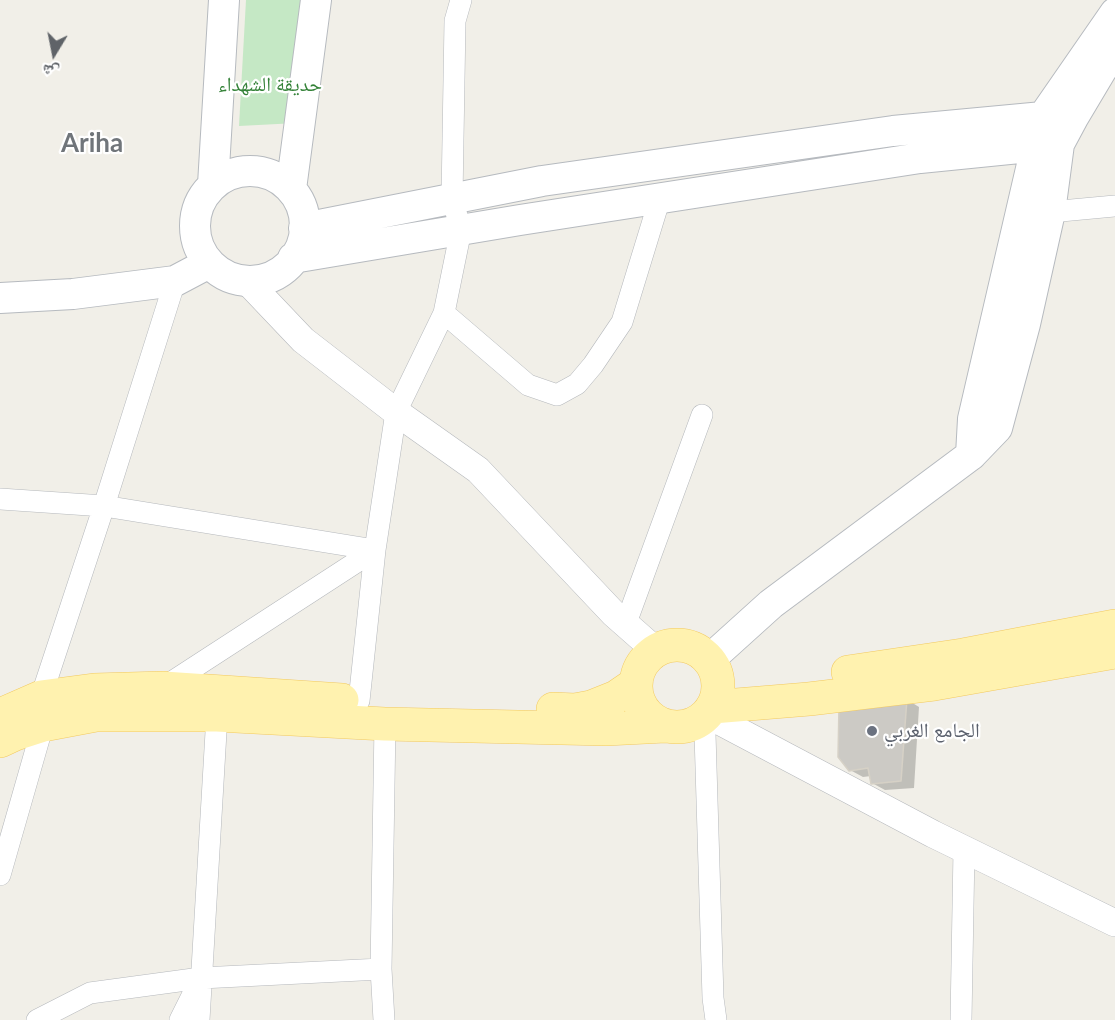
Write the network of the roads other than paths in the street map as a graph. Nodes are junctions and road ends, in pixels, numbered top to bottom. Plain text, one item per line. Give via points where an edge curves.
1 (224, 0) edge
2 (316, 0) edge
3 (461, 0) edge
4 (1115, 13) edge
5 (1115, 54) edge
6 (1074, 116) junction
7 (1043, 117) junction
8 (1048, 145) junction
9 (213, 184) junction
10 (291, 189) junction
11 (452, 198) junction
12 (660, 198) junction
13 (1115, 206) edge
14 (1050, 212) junction
15 (304, 228) junction
16 (461, 230) junction
17 (293, 258) junction
18 (209, 263) junction
19 (246, 280) junction
20 (175, 281) junction
21 (0, 298) edge
22 (444, 313) junction
23 (396, 412) junction
24 (702, 416) dead end
25 (971, 455) junction
26 (0, 499) edge
27 (104, 507) junction
28 (375, 550) junction
29 (626, 623) junction
30 (1115, 626) edge
31 (655, 650) junction
32 (1115, 652) edge
33 (635, 684) junction
34 (163, 688) junction
35 (709, 697) junction
36 (359, 701) junction
37 (42, 711) junction
38 (0, 715) edge
39 (217, 715) junction
40 (385, 724) junction
41 (665, 726) junction
42 (0, 741) edge
43 (964, 850) junction
44 (0, 875) edge
45 (1110, 914) edge
46 (381, 969) junction
47 (201, 978) junction
48 (37, 1020) edge
49 (180, 1020) edge
50 (199, 1020) edge
51 (384, 1020) edge
52 (716, 1020) edge
53 (961, 1020) edge

1 - 9 main road
2 - 10 main road
3 - 11 street via 455,21
4 - 7 main road
5 - 6 main road
6 - 7 main road
6 - 8 main road
7 - 8 main road
7 - 11 main road via 893,131 542,181
8 - 12 main road via 920,158
8 - 14 main road
8 - 25 main road via 973,419
9 - 10 main road via 244,171 261,172 278,178
9 - 18 main road via 202,198 195,231 199,248
10 - 15 main road via 299,202
11 - 15 main road
11 - 16 street
12 - 16 main road
12 - 22 street via 622,322 577,384 557,395 528,385
13 - 14 street
14 - 25 main road via 997,428
15 - 17 main road
16 - 17 main road
16 - 22 street
17 - 19 main road via 276,274
18 - 19 main road via 223,274
18 - 20 main road
19 - 23 street via 303,340
20 - 21 main road via 73,294
20 - 27 street
22 - 23 street
23 - 28 street
23 - 29 street via 478,470
24 - 29 street
25 - 35 main road via 771,604
26 - 27 street
27 - 28 street
27 - 37 street
28 - 34 street
28 - 36 street
29 - 31 street
30 - 35 main road
31 - 33 main road via 641,664
31 - 35 main road via 668,645 696,648
32 - 35 main road via 934,684 809,699
33 - 36 main road via 616,697 575,710
33 - 41 main road via 636,698 643,710
34 - 36 main road
34 - 37 main road via 94,690
35 - 41 main road via 691,725
35 - 43 street
35 - 52 street via 705,734 712,998
37 - 38 main road
37 - 39 main road via 96,716
37 - 42 main road via 15,734
37 - 44 street
39 - 40 main road
39 - 47 street
40 - 41 main road via 606,729
40 - 46 street
43 - 45 street
43 - 53 street
46 - 47 street
46 - 51 street
47 - 48 street via 90,993
47 - 49 street
47 - 50 street

